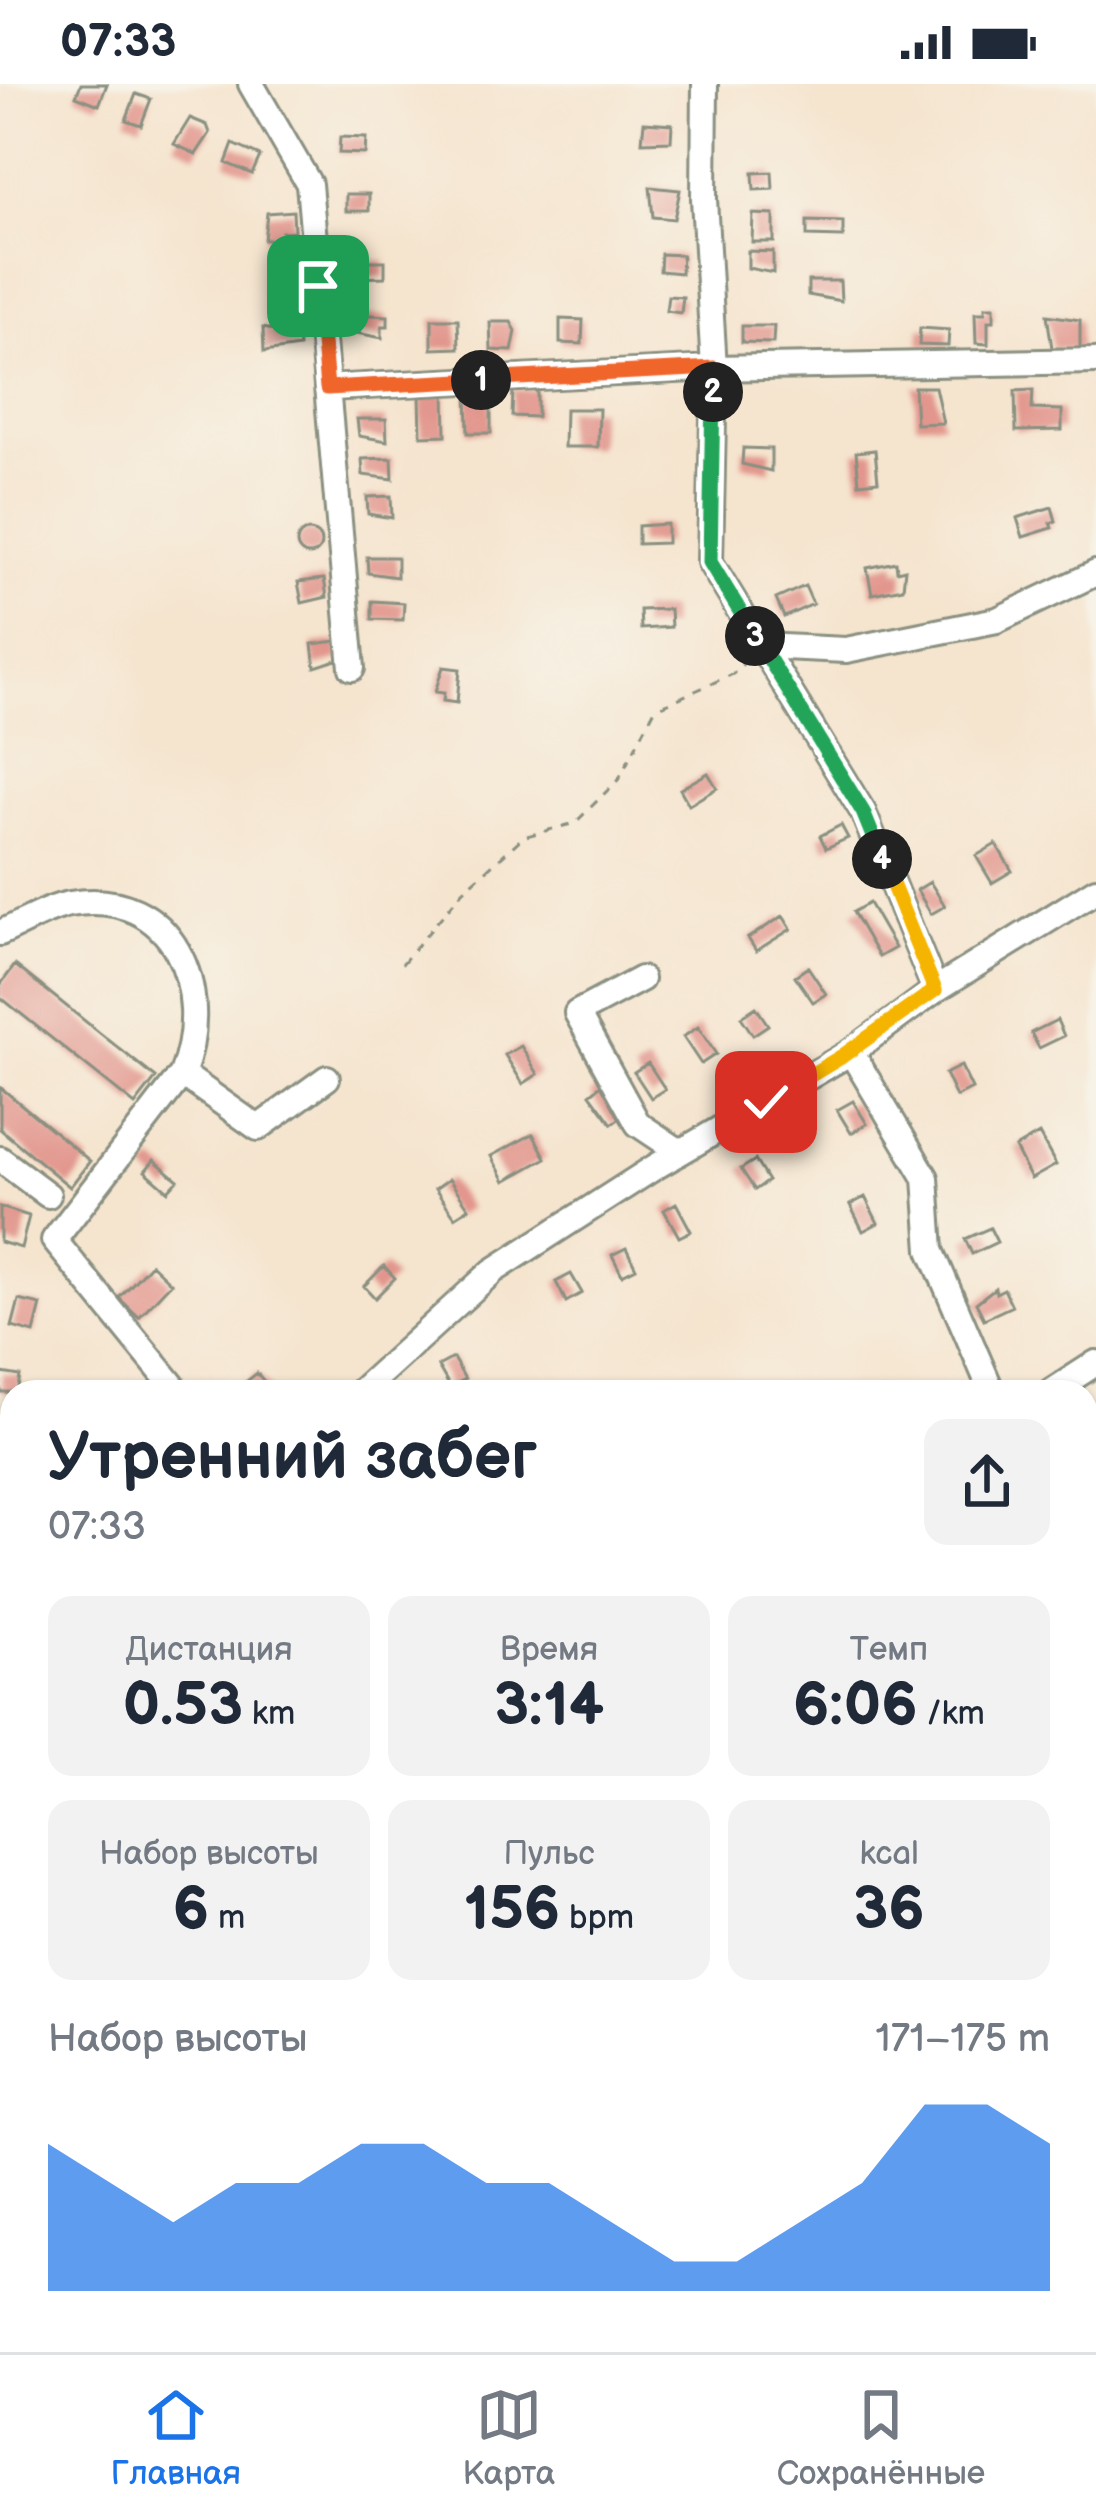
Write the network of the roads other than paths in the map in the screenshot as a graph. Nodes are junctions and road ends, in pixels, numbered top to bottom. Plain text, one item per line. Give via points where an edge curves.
1 (251, 84) edge
2 (704, 84) edge
3 (1096, 361) edge
4 (714, 368) junction
5 (327, 388) junction
6 (1096, 573) edge
7 (761, 646) junction
8 (352, 668) dead end
9 (1096, 890) edge
10 (0, 933) edge
11 (641, 979) dead end
12 (935, 990) junction
13 (851, 1052) junction
14 (182, 1073) junction
15 (327, 1078) dead end
16 (680, 1152) junction
17 (0, 1160) edge
18 (48, 1196) dead end
19 (1096, 1363) edge
20 (168, 1380) edge
21 (373, 1380) edge
22 (987, 1380) edge
23 (1070, 1380) edge

1 - 5 street via 309,184
2 - 4 street
3 - 4 street
4 - 5 street
4 - 7 street via 710,562
5 - 8 street
6 - 7 street via 997,620 846,650
7 - 12 street via 863,812
9 - 12 street
10 - 14 street via 70,904 131,907 174,938 192,990 194,1042
11 - 16 street via 577,1013 638,1124
12 - 13 street
13 - 16 street
13 - 22 street via 926,1178 931,1250
14 - 15 street via 258,1128
14 - 20 street via 54,1240
16 - 21 street via 493,1271
17 - 18 street
19 - 23 street

